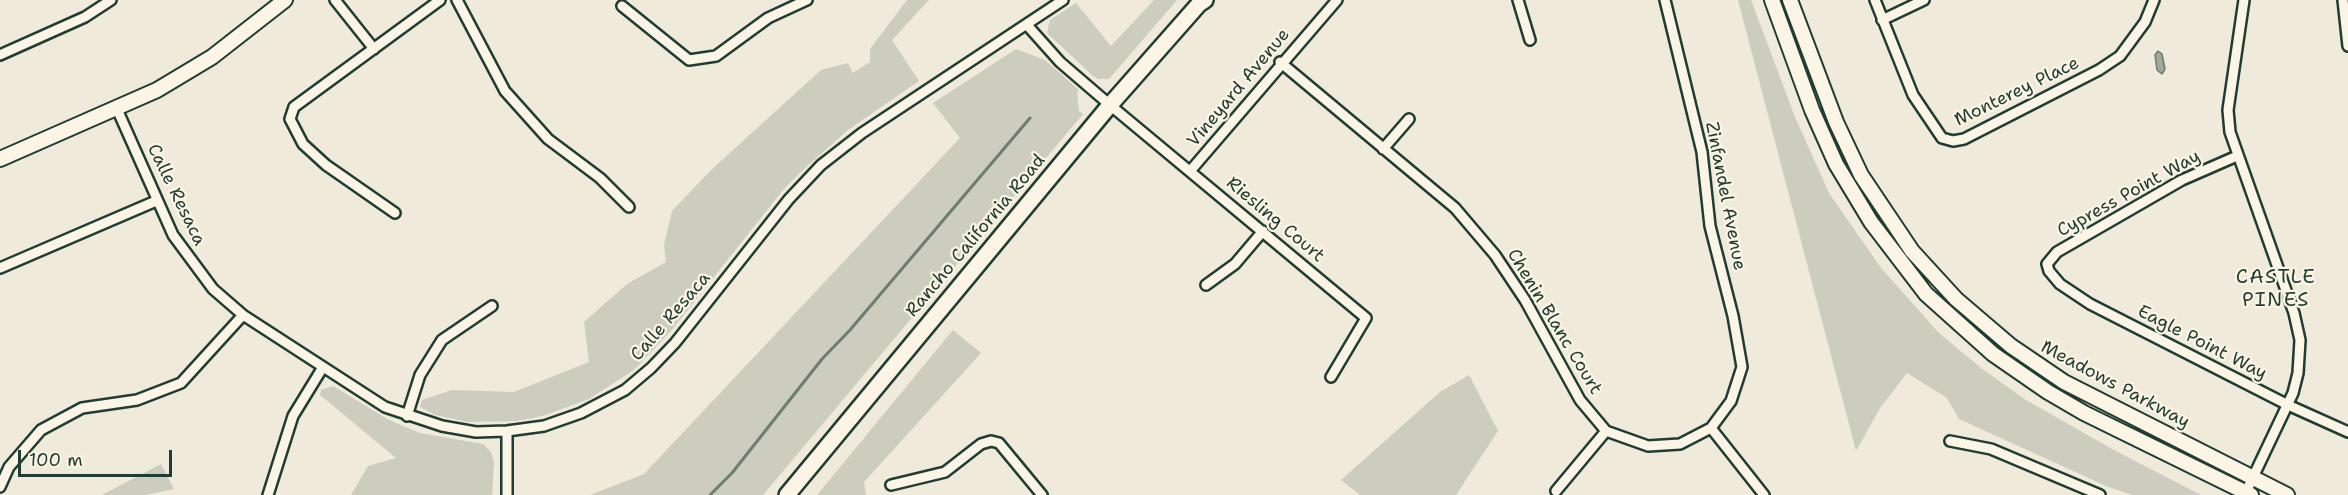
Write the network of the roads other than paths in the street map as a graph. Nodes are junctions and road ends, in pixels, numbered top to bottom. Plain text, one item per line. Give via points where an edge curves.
1 (111, 0) edge
2 (285, 0) edge
3 (335, 0) edge
4 (440, 0) edge
5 (457, 0) edge
6 (807, 0) edge
7 (1063, 0) edge
8 (1336, 0) edge
9 (1518, 0) edge
10 (1665, 0) edge
11 (1772, 0) edge
12 (1790, 0) edge
13 (1875, 0) edge
14 (1924, 0) edge
15 (2154, 0) edge
16 (2244, 0) edge
17 (2343, 0) edge
18 (1201, 1) edge
19 (622, 6) dead end
20 (1882, 20) junction
21 (1027, 25) junction
22 (1530, 40) dead end
23 (2348, 46) edge
24 (374, 49) junction
25 (0, 55) edge
26 (1280, 62) junction
27 (1110, 105) junction
28 (117, 109) junction
29 (1409, 119) dead end
30 (1383, 149) junction
31 (2237, 156) junction
32 (0, 159) edge
33 (1191, 170) junction
34 (156, 201) junction
35 (629, 207) dead end
36 (395, 213) dead end
37 (1263, 231) junction
38 (0, 268) edge
39 (2049, 271) joint
40 (1206, 285) dead end
41 (492, 306) dead end
42 (243, 315) junction
43 (323, 367) junction
44 (1331, 377) dead end
45 (2288, 405) junction
46 (407, 416) junction
47 (1711, 428) junction
48 (507, 431) junction
49 (1606, 431) junction
50 (2348, 432) edge
51 (1950, 441) dead end
52 (2253, 478) junction
53 (891, 485) dead end
54 (0, 487) edge
55 (1556, 491) dead end
56 (2249, 494) edge
57 (268, 495) edge
58 (507, 495) edge
59 (787, 495) edge
60 (1042, 495) edge
61 (1764, 495) edge
62 (2100, 495) edge
63 (2287, 495) edge

1 - 25 street via 85,17
2 - 28 main road via 212,57
3 - 24 street
4 - 24 street
5 - 35 street via 505,91 548,139 600,178
6 - 19 street via 768,18 716,56 689,60
7 - 21 street, Calle Resaca
8 - 26 street, Vineyard Avenue
9 - 22 street
10 - 47 street, Zinfandel Avenue via 1702,152 1710,226 1742,367 1731,401
11 - 56 main road, Meadows Parkway via 1836,164 1871,222 1926,294 1993,354 2048,392
12 - 52 main road, Meadows Parkway via 1861,174 1912,251 1956,299 2011,346 2064,382
13 - 20 street, Monterey Place
14 - 20 street
15 - 20 street, Monterey Place via 2145,22 2120,56 1964,139 1953,141 1942,138 1913,95
16 - 31 street via 2228,110
17 - 23 street
18 - 27 main road, Rancho California Road
21 - 27 street, Riesling Court via 1060,62
21 - 48 street, Calle Resaca via 862,133 821,165 675,343 624,390 581,413 544,426
24 - 36 street via 294,107 290,119 294,132 310,151
26 - 30 street, Chenin Blanc Court
26 - 33 street, Vineyard Avenue
27 - 33 street, Riesling Court
27 - 59 main road, Rancho California Road
28 - 32 main road
28 - 34 street, Calle Resaca
29 - 30 street
30 - 49 street, Chenin Blanc Court via 1455,208 1496,255 1580,400
31 - 39 street, Cypress Point Way via 2182,180 2057,252 2047,264
31 - 45 street via 2294,313 2300,340 2298,373
33 - 37 street, Riesling Court
34 - 38 street
34 - 42 street, Calle Resaca via 193,265
37 - 40 street via 1234,264
37 - 44 street, Riesling Court via 1366,318
39 - 45 street, Eagle Point Way via 2060,284 2090,304
41 - 46 street via 442,340 420,375
42 - 43 street, Calle Resaca
42 - 54 street via 181,382 137,400 82,408 41,430 9,468
43 - 46 street, Calle Resaca via 385,407
43 - 57 street via 293,416
45 - 50 street, Eagle Point Way
45 - 52 street
46 - 48 street, Calle Resaca via 465,430
47 - 49 street via 1680,444 1648,446
47 - 61 street
48 - 58 street
49 - 55 street
51 - 62 street via 1992,450
52 - 56 street
52 - 63 main road, Meadows Parkway
53 - 60 street via 945,472 981,444 991,441 999,443

